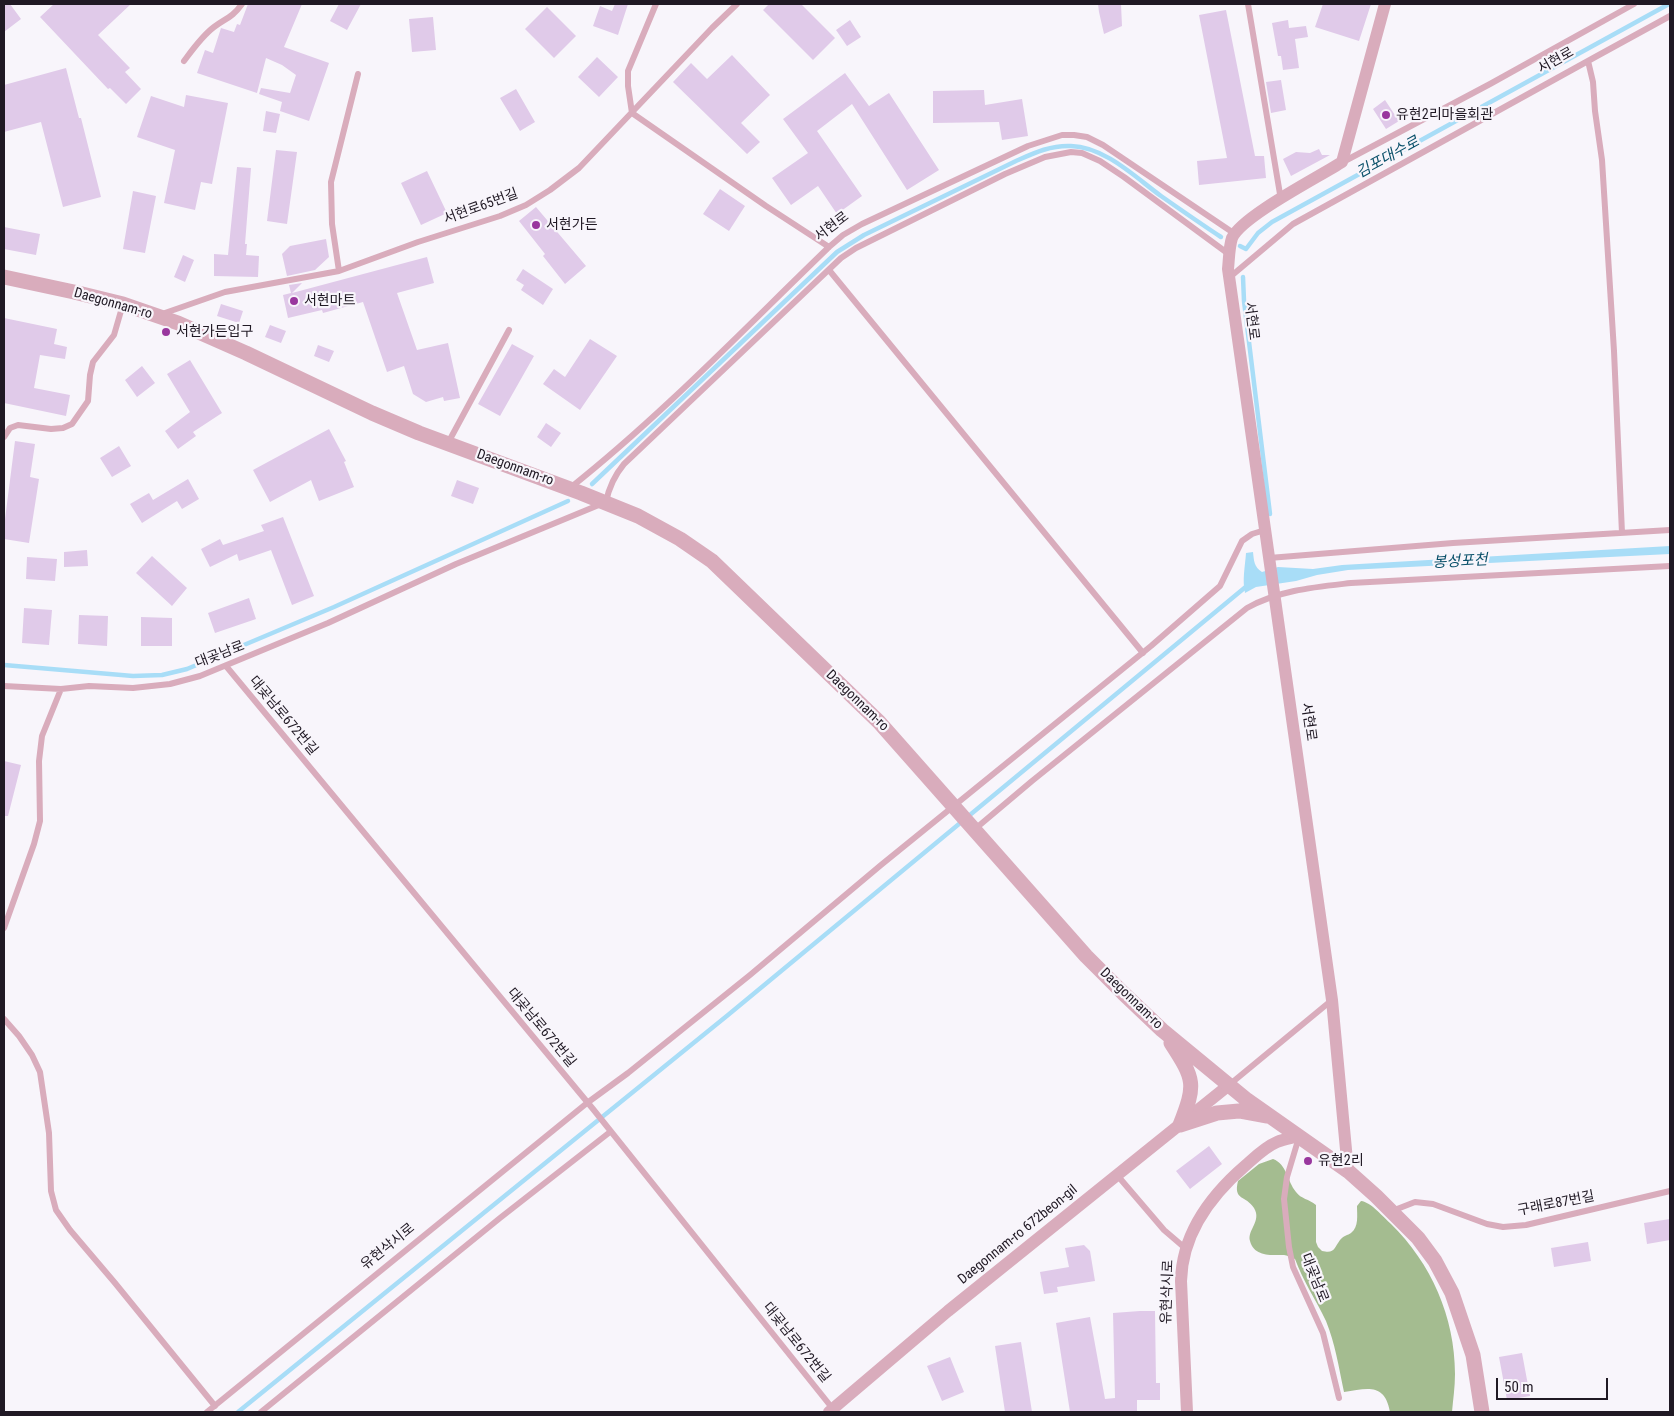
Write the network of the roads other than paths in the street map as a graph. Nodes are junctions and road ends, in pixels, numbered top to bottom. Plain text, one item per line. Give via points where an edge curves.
1 (242, 4) edge
2 (656, 4) edge
3 (737, 4) edge
4 (1248, 4) edge
5 (1385, 4) edge
6 (1634, 4) edge
7 (1670, 16) edge
8 (184, 61) dead end
9 (1588, 61) junction
10 (358, 74) dead end
11 (632, 113) junction
12 (1342, 162) junction
13 (1281, 200) junction
14 (1235, 234) junction
15 (829, 246) junction
16 (1230, 255) junction
17 (828, 270) junction
18 (339, 271) junction
19 (4, 277) edge
20 (1230, 277) junction
21 (123, 304) junction
22 (158, 316) junction
23 (509, 330) dead end
24 (4, 438) edge
25 (448, 443) junction
26 (569, 488) junction
27 (606, 502) junction
28 (1265, 530) junction
29 (1670, 530) edge
30 (1622, 533) junction
31 (1269, 558) junction
32 (1670, 566) edge
33 (1274, 592) junction
34 (1143, 653) junction
35 (226, 666) junction
36 (4, 686) edge
37 (61, 689) junction
38 (957, 808) junction
39 (973, 828) junction
40 (4, 928) edge
41 (1332, 1000) junction
42 (4, 1019) edge
43 (1162, 1030) junction
44 (1229, 1085) junction
45 (587, 1103) junction
46 (1272, 1117) junction
47 (1180, 1125) junction
48 (610, 1132) junction
49 (1299, 1136) junction
50 (1348, 1172) junction
51 (1117, 1175) junction
52 (1670, 1191) edge
53 (1392, 1211) junction
54 (1185, 1248) junction
55 (1339, 1398) dead end
56 (215, 1406) junction
57 (831, 1410) edge
58 (207, 1412) edge
59 (261, 1412) edge
60 (1187, 1412) edge
61 (1482, 1412) edge

1 - 8 lane via 203,37
2 - 11 lane via 628,71
3 - 11 lane, 서현로65번길
4 - 13 lane
5 - 12 street
6 - 12 lane, 서현로
7 - 9 lane, 서현로
9 - 20 lane, 서현로 via 1294,224
9 - 30 lane via 1602,160
10 - 18 lane via 330,182
11 - 15 lane
11 - 18 lane, 서현로65번길 via 579,168 526,205
12 - 13 street, 서현로
13 - 14 street, 서현로 via 1253,216
14 - 15 lane, 서현로 via 1103,145 1088,137 1062,135 1028,146 862,224
14 - 16 street, 서현로 via 1231,240
15 - 26 lane, 서현로 via 657,413
16 - 17 lane via 1100,161 1071,152 1045,157 888,231 856,248
16 - 20 street, 서현로
17 - 27 lane via 624,464 612,481
17 - 34 lane
18 - 22 lane, 서현로65번길 via 225,292
19 - 21 street, Daegonnam-ro
20 - 28 street, 서현로
21 - 22 street, Daegonnam-ro
21 - 24 lane via 114,335 93,362 88,401 72,424 51,429 18,425 10,428
22 - 25 street, Daegonnam-ro via 246,352 372,413
23 - 25 lane
25 - 26 street, Daegonnam-ro
26 - 27 street, Daegonnam-ro
27 - 35 lane, 대곶남로 via 456,564
27 - 38 street, Daegonnam-ro via 680,539 712,561 879,722
28 - 31 street, 서현로
28 - 34 lane, 유현삭시로 via 1242,541 1220,586
29 - 30 lane
30 - 31 lane via 1454,542
31 - 33 street, 서현로
32 - 33 lane via 1351,583
33 - 39 lane via 1247,608
33 - 41 street, 서현로
34 - 38 lane, 유현삭시로
35 - 37 lane, 대곶남로 via 170,684
35 - 45 lane, 대곶남로672번길
36 - 37 lane, 대곶남로
37 - 40 lane via 42,736 40,821
38 - 39 street, Daegonnam-ro
38 - 45 lane, 유현삭시로 via 881,865 684,1028
39 - 43 street, Daegonnam-ro via 1086,956
41 - 44 lane
41 - 50 street, 서현로
42 - 56 lane via 32,1055 40,1072 49,1133 51,1191 56,1210
43 - 44 street, Daegonnam-ro
43 - 47 street via 1188,1068 1192,1081 1191,1095
44 - 46 street, Daegonnam-ro
44 - 47 street, Daegonnam-ro 672beon-gil
45 - 48 lane, 대곶남로672번길
45 - 56 lane, 유현삭시로
46 - 47 street via 1239,1110 1217,1113
46 - 49 street, Daegonnam-ro
47 - 51 street, Daegonnam-ro 672beon-gil
48 - 57 lane, 대곶남로672번길
48 - 59 lane
49 - 50 street, Daegonnam-ro
49 - 54 street, 유현삭시로 via 1276,1142 1229,1180 1208,1203
49 - 55 lane, 대곶남로 via 1284,1198 1289,1246 1293,1267 1324,1333
50 - 53 street, Daegonnam-ro
51 - 54 lane via 1164,1230
51 - 57 street, Daegonnam-ro 672beon-gil via 948,1310
52 - 53 lane, 구래로87번길 via 1526,1225 1487,1224 1433,1204 1415,1202
53 - 61 street, Daegonnam-ro via 1424,1245 1452,1293 1473,1356
54 - 60 street, 유현삭시로 via 1181,1281
56 - 58 lane, 유현삭시로

